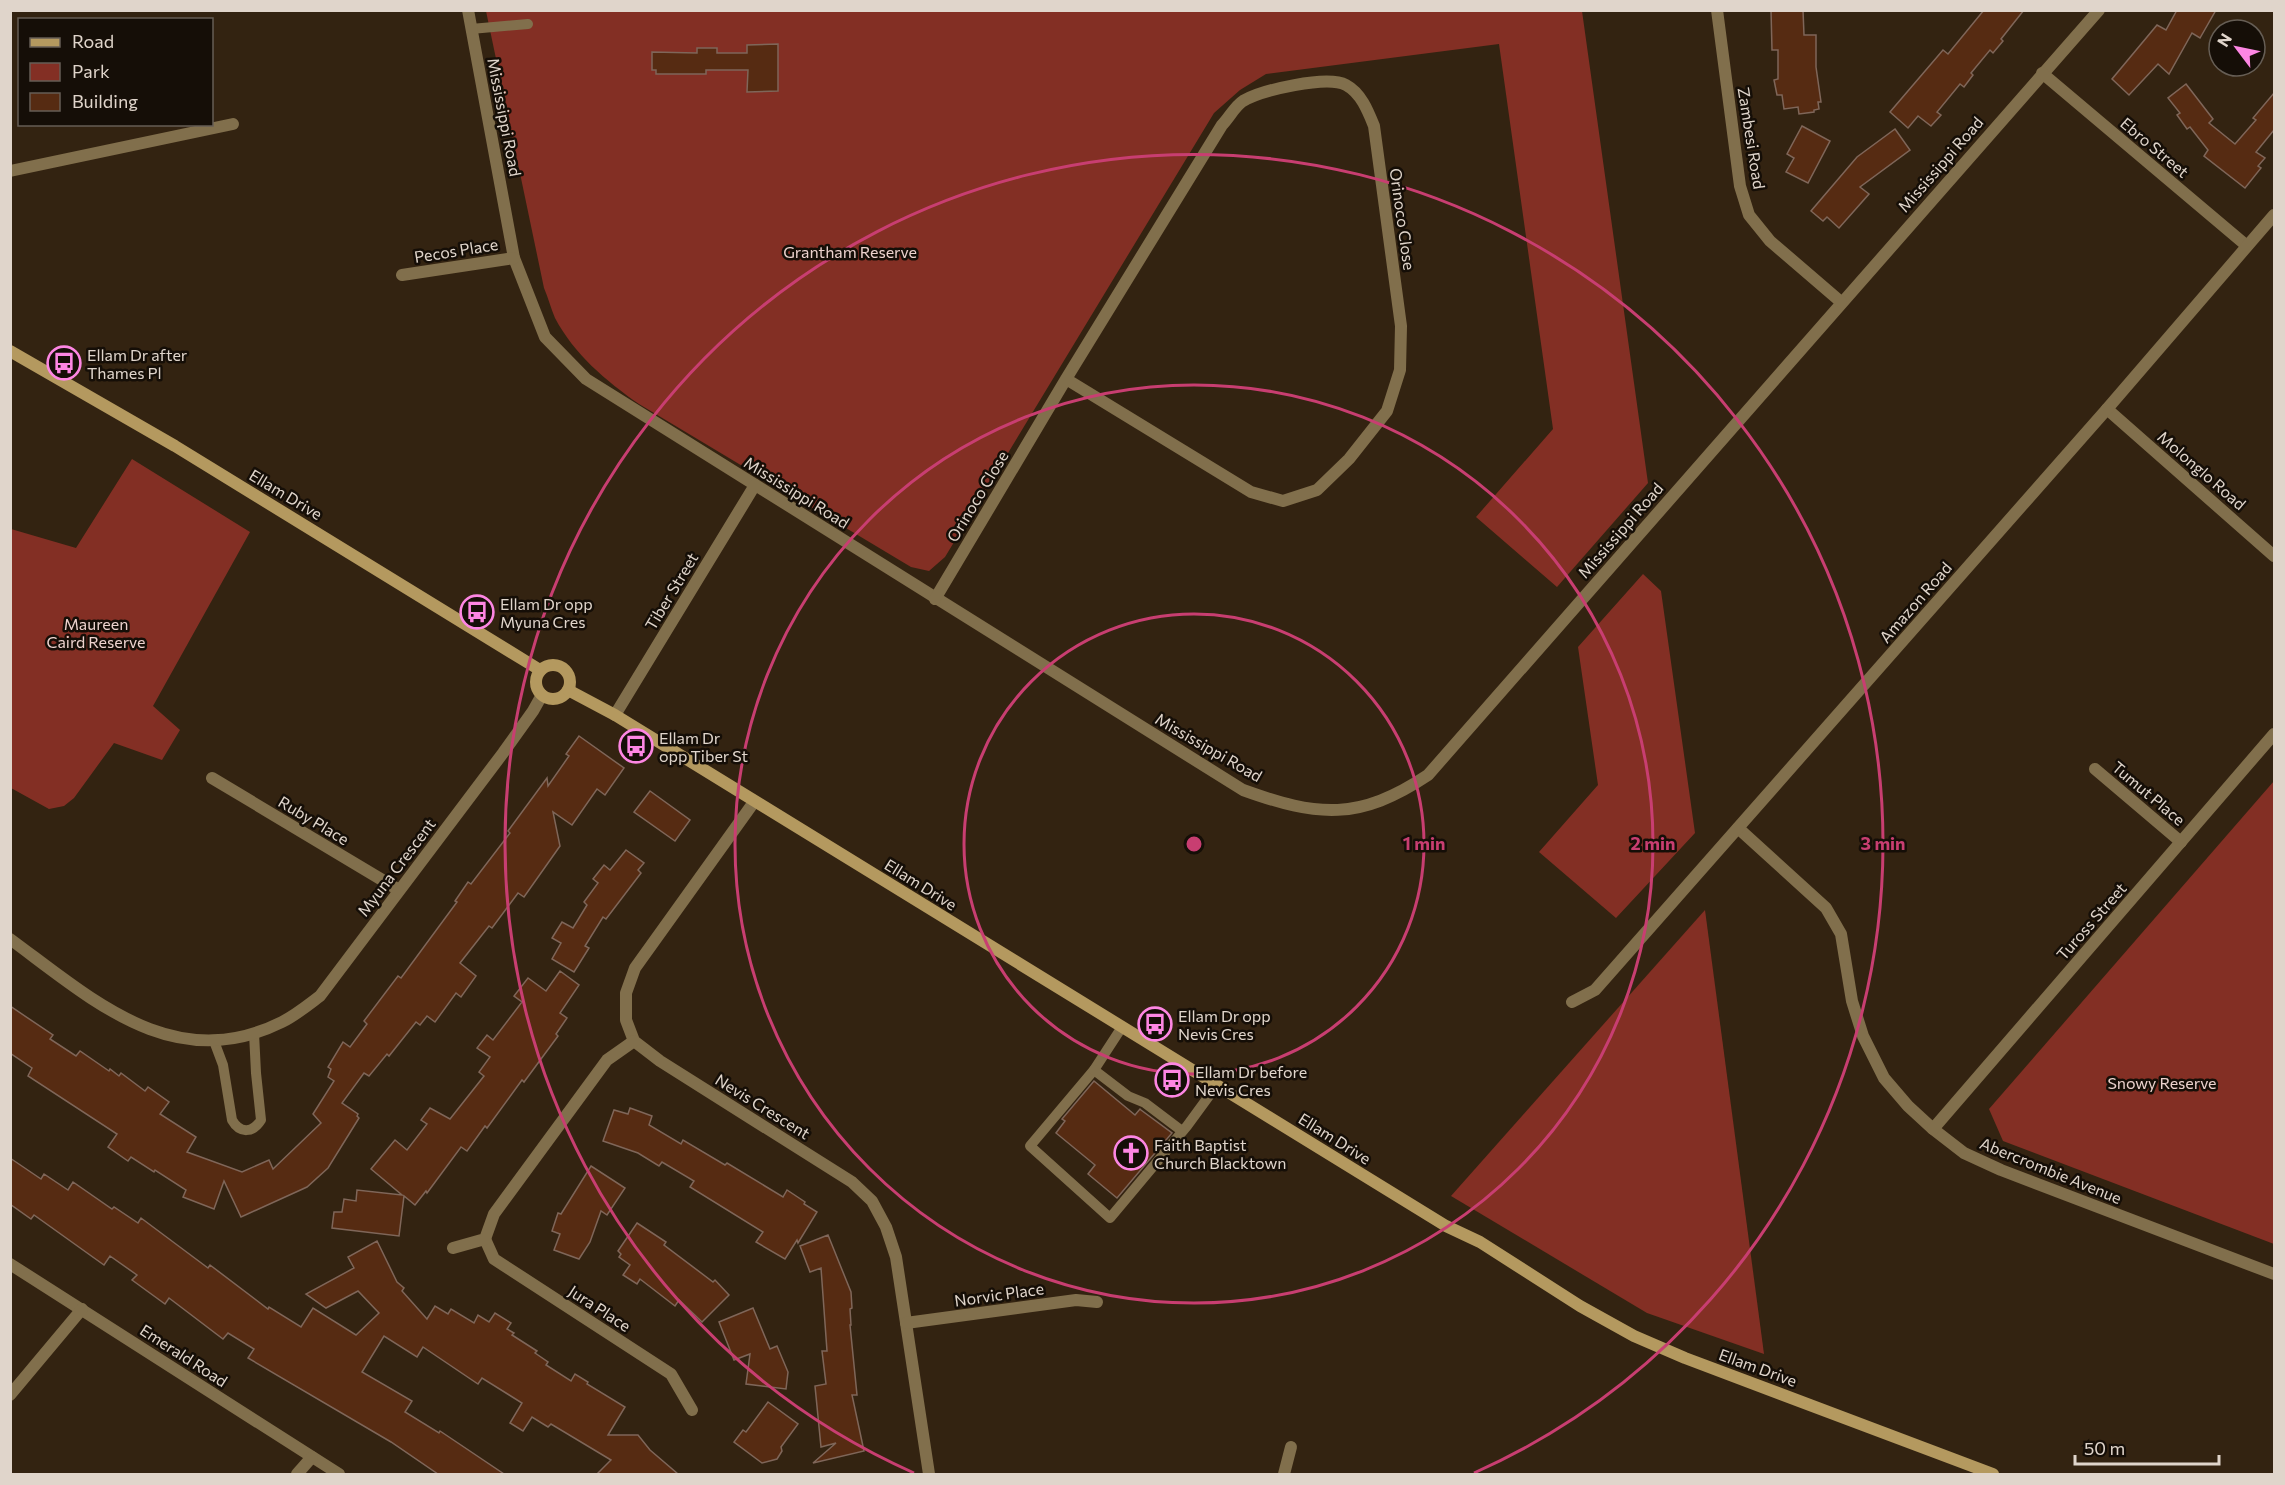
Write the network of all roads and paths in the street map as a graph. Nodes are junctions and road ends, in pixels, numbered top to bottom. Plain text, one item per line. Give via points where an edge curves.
1 (468, 10) edge
2 (1717, 10) edge
3 (2098, 10) edge
4 (528, 24) dead end
5 (471, 29) junction
6 (2042, 73) junction
7 (233, 124) dead end
8 (10, 171) edge
9 (2274, 215) edge
10 (2247, 246) junction
11 (514, 258) junction
12 (402, 275) dead end
13 (1841, 302) junction
14 (10, 351) edge
15 (1066, 379) junction
16 (2108, 409) junction
17 (755, 484) junction
18 (2274, 556) edge
19 (935, 599) junction
20 (540, 670) junction
21 (568, 690) junction
22 (542, 695) junction
23 (615, 715) junction
24 (2274, 734) edge
25 (2095, 769) dead end
26 (212, 778) dead end
27 (754, 802) junction
28 (1738, 828) junction
29 (2181, 842) junction
30 (399, 890) junction
31 (10, 939) edge
32 (1572, 1002) dead end
33 (1122, 1027) junction
34 (254, 1033) junction
35 (214, 1041) junction
36 (634, 1041) junction
37 (1094, 1070) junction
38 (1217, 1085) junction
39 (1933, 1128) junction
40 (1182, 1131) junction
41 (485, 1239) junction
42 (453, 1248) dead end
43 (10, 1264) edge
44 (2274, 1274) edge
45 (1097, 1302) dead end
46 (82, 1309) junction
47 (906, 1323) junction
48 (10, 1395) edge
49 (692, 1410) dead end
50 (1291, 1447) dead end
51 (312, 1457) junction
52 (297, 1474) edge
53 (339, 1474) edge
54 (929, 1474) edge
55 (1284, 1474) edge
56 (1993, 1474) edge

1 - 5 street, Mississippi Road
2 - 13 street, Zambesi Road via 1740,186 1749,215 1770,241
3 - 6 street, Mississippi Road
4 - 5 lane
5 - 11 street, Mississippi Road
6 - 10 street, Ebro Street
6 - 13 street, Mississippi Road
7 - 8 street
9 - 10 street, Amazon Road
10 - 16 street, Amazon Road
11 - 12 street, Pecos Place
11 - 17 street, Mississippi Road via 545,337 586,379
13 - 19 street, Mississippi Road via 1428,775 1402,792 1369,805 1325,812 1284,805 1242,790
14 - 20 street, Ellam Drive via 175,446
15 - 15 street, Orinoco Close via 1222,126 1241,102 1266,91 1322,81 1346,84 1363,101 1374,126 1379,161 1401,326 1400,370 1387,411 1349,459 1317,490 1283,501 1251,492
15 - 19 street, Orinoco Close
16 - 18 street, Molonglo Road
16 - 28 street, Amazon Road
17 - 19 street, Mississippi Road
17 - 23 street, Tiber Street
20 - 21 street via 550,665 561,667 568,674
20 - 22 street via 536,686
21 - 22 street via 556,699
21 - 23 street, Ellam Drive
22 - 30 street, Myuna Crescent
23 - 27 street, Ellam Drive
24 - 29 street, Tuross Street
25 - 29 street, Tumut Place
26 - 30 street, Ruby Place
27 - 33 street, Ellam Drive
27 - 36 street via 635,968 626,993 626,1020
28 - 32 street, Amazon Road via 1595,990
28 - 39 street, Abercrombie Avenue via 1826,908 1841,934 1852,1001 1863,1036 1884,1078
29 - 39 street, Tuross Street
30 - 34 street, Myuna Crescent via 321,996 283,1021
31 - 35 street, Myuna Crescent via 135,1024 164,1035
33 - 37 lane
33 - 38 street, Ellam Drive
34 - 35 street, Myuna Crescent
34 - 35 lane via 261,1120 250,1131 243,1131 232,1120 223,1065
36 - 41 street via 607,1060 494,1214
36 - 47 street, Nevis Crescent via 823,1162 872,1201 896,1257
37 - 40 lane
37 - 40 lane via 1030,1146 1110,1218
38 - 40 lane
38 - 56 street, Ellam Drive via 1634,1336
39 - 44 street, Abercrombie Avenue via 1964,1153 2001,1170
41 - 42 street
41 - 49 street, Jura Place via 494,1259 671,1374
43 - 46 street, Emerald Road
45 - 47 street, Norvic Place via 1076,1300
46 - 48 street
46 - 51 street, Emerald Road
47 - 54 street, Nevis Crescent
50 - 55 street
51 - 52 street
51 - 53 street, Emerald Road

